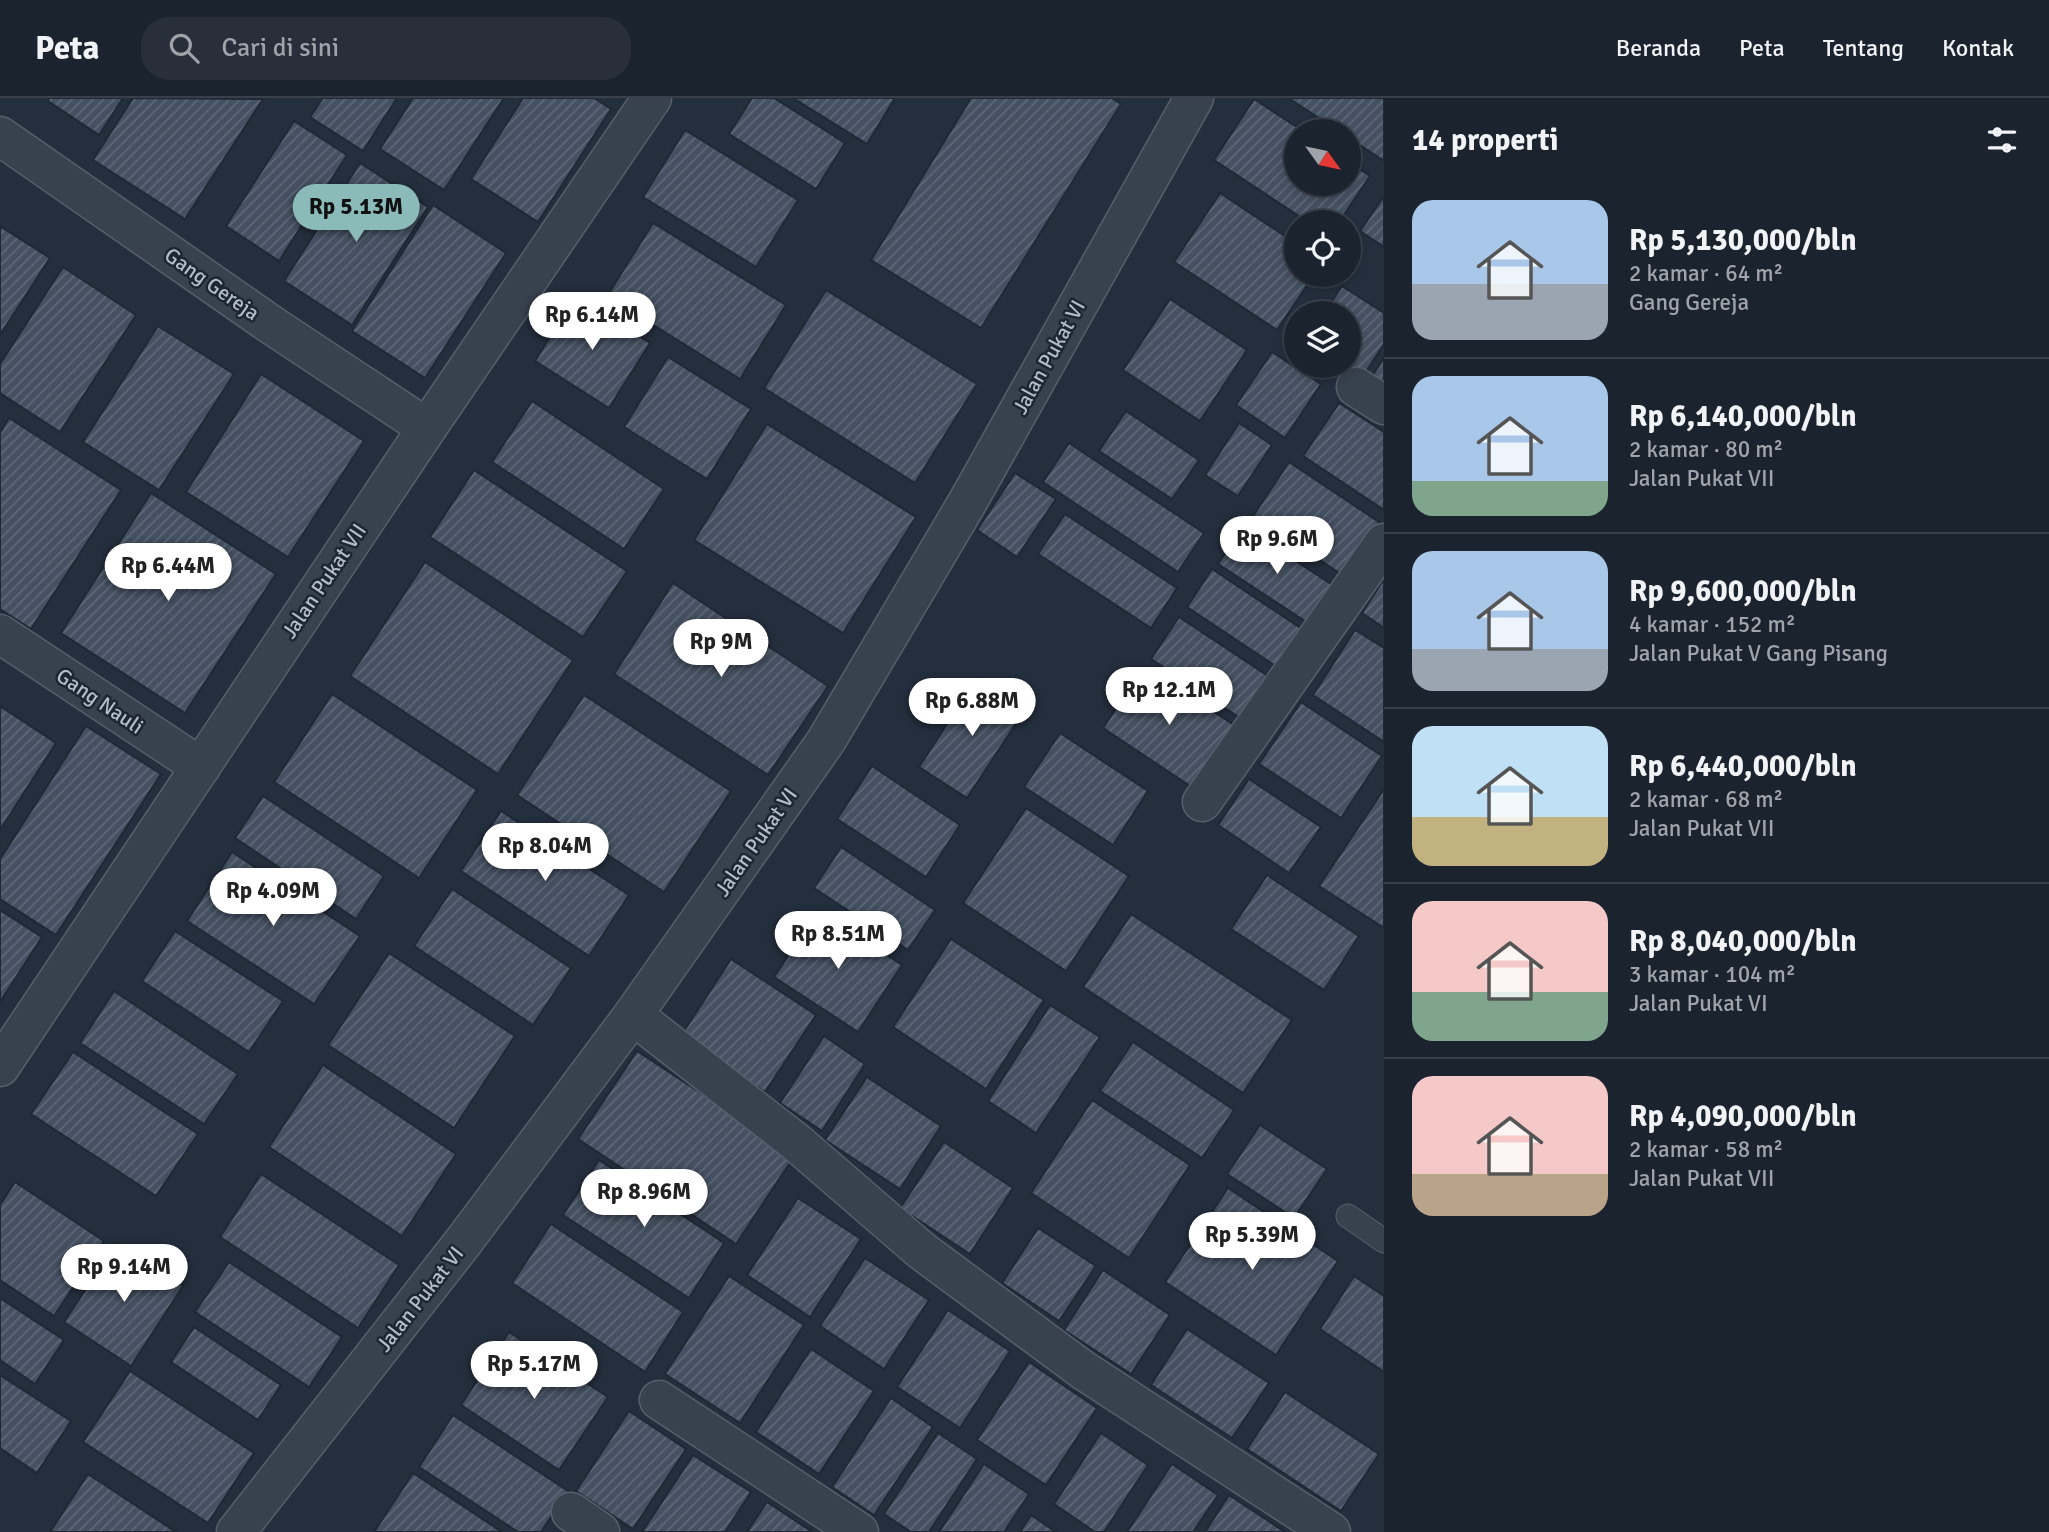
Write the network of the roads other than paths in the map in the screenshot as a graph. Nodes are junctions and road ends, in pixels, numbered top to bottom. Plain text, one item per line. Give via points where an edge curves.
1 (652, 98) edge
2 (1194, 98) edge
3 (0, 136) edge
4 (427, 428) junction
5 (1384, 543) edge
6 (0, 634) edge
7 (201, 767) junction
8 (1202, 802) dead end
9 (633, 1015) junction
10 (0, 1067) edge
11 (1348, 1216) dead end
12 (1384, 1241) edge
13 (659, 1400) dead end
14 (236, 1532) edge
15 (859, 1532) edge
16 (1331, 1532) edge

1 - 4 street, Jalan Pukat VII
2 - 9 street, Jalan Pukat VI via 967,503 826,741
3 - 4 street, Gang Gereja
4 - 7 street, Jalan Pukat VII
5 - 8 street
6 - 7 street, Gang Nauli
7 - 10 street, Jalan Pukat VII
9 - 14 street, Jalan Pukat VI via 464,1241
9 - 16 street via 797,1143 933,1259 1083,1370
11 - 12 lane
13 - 15 street

